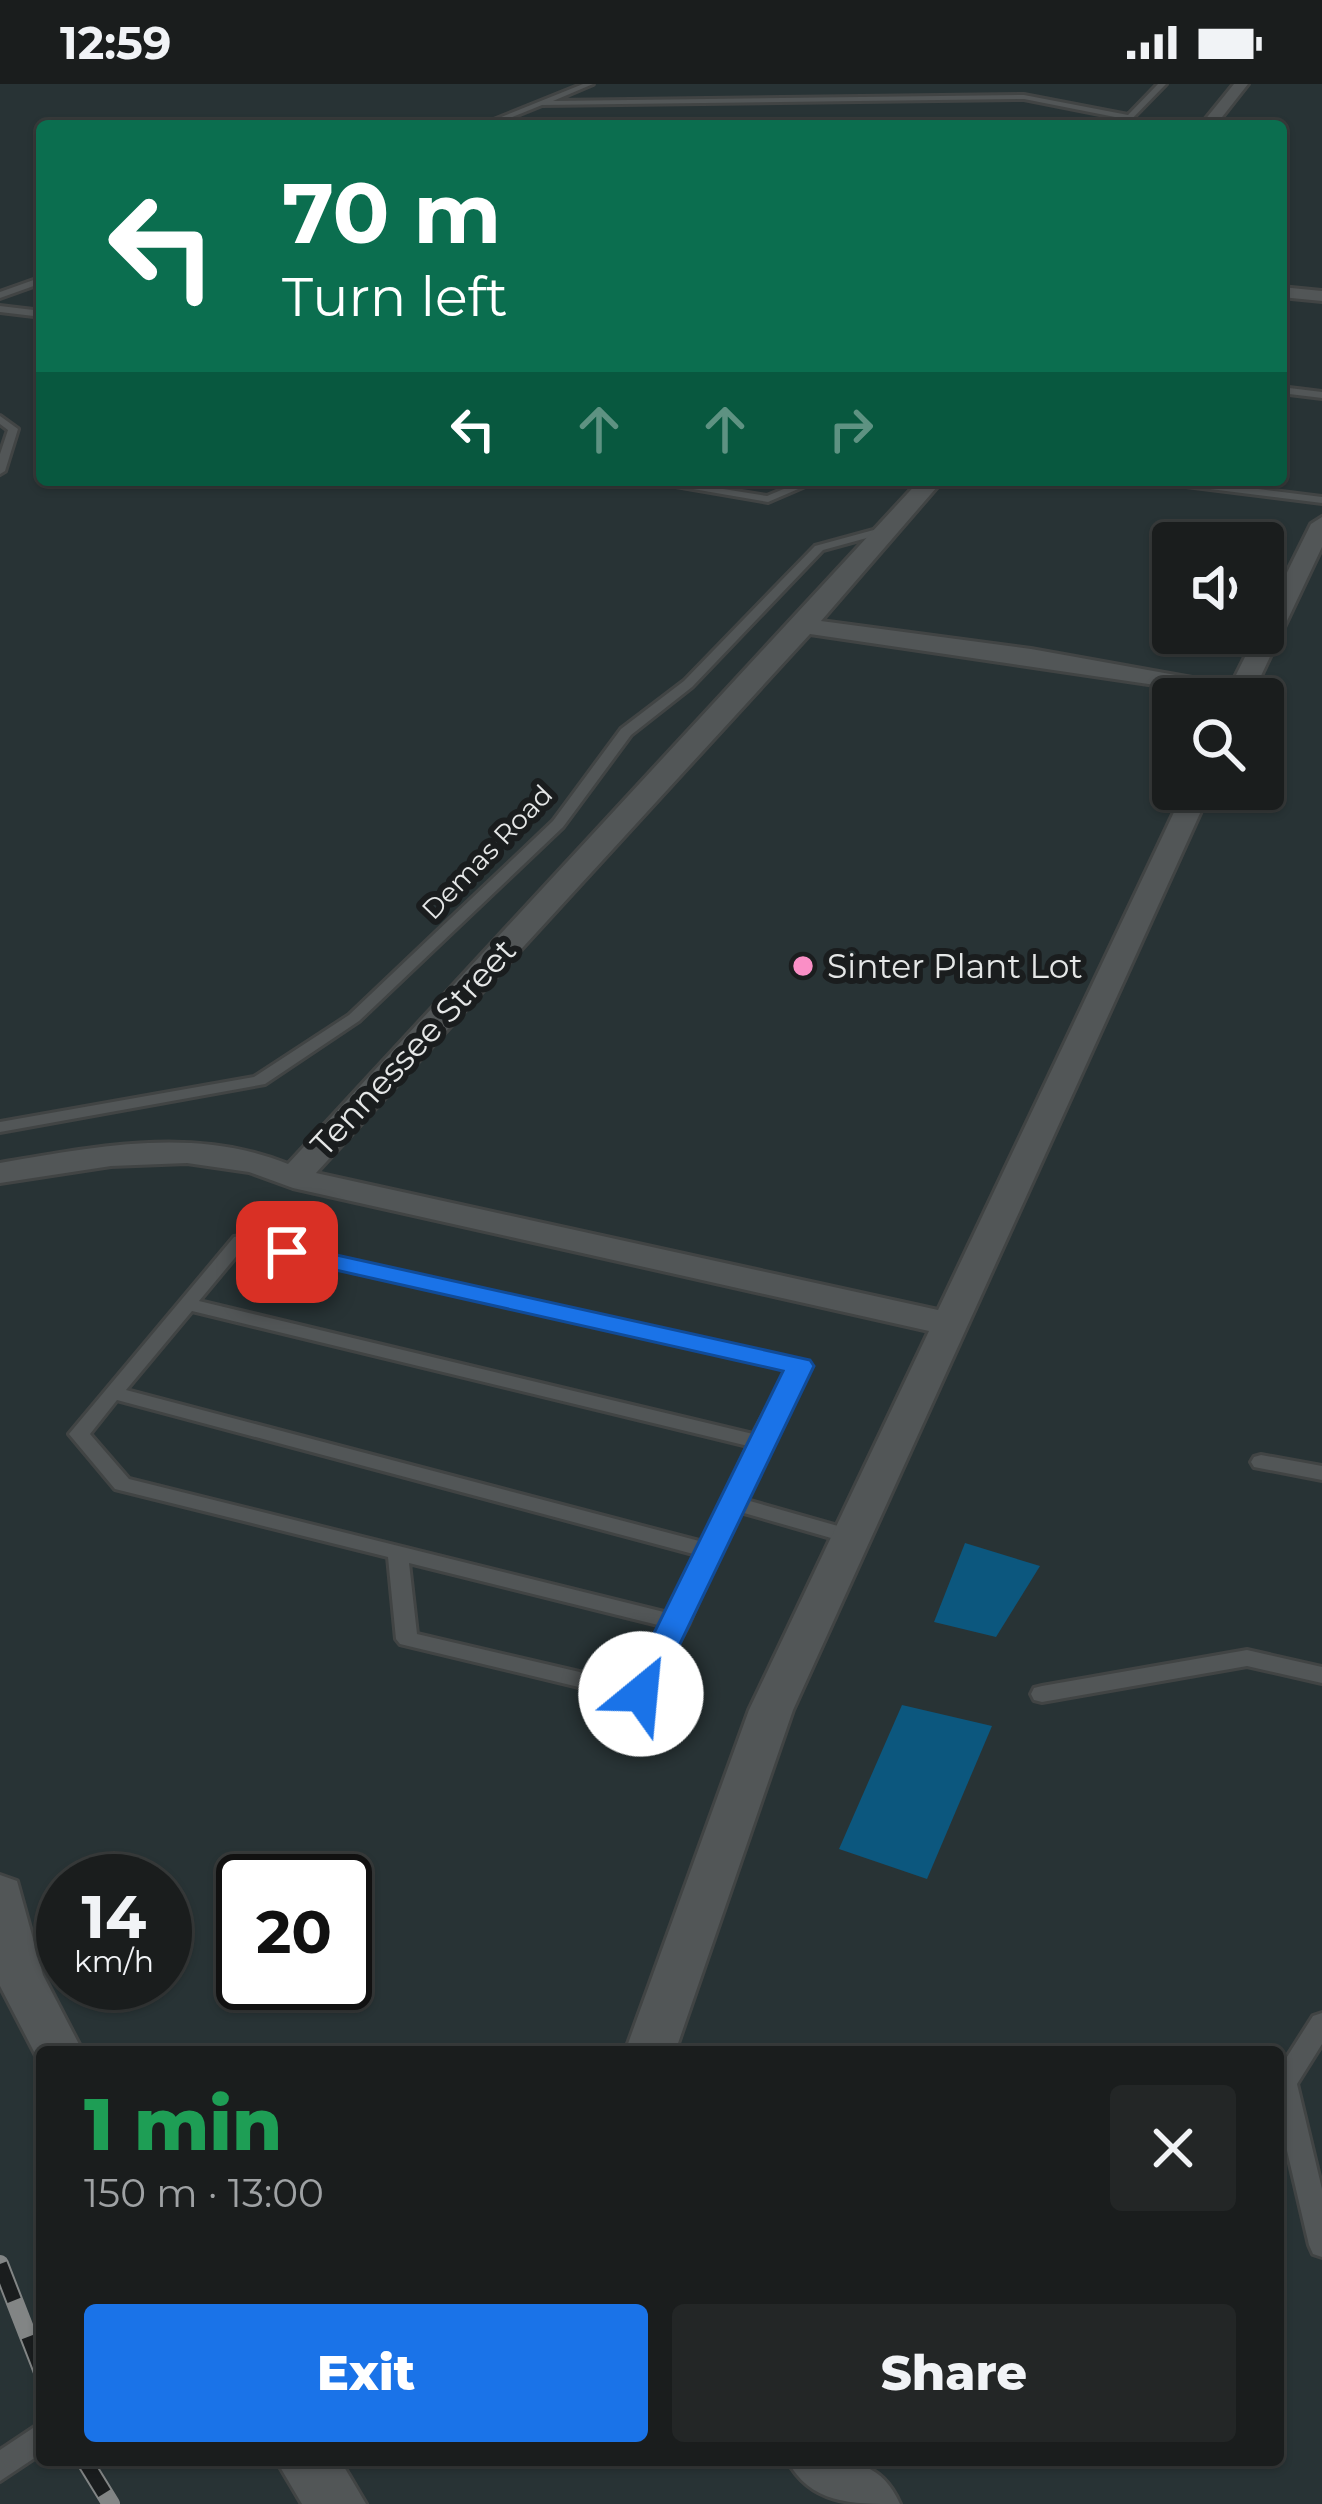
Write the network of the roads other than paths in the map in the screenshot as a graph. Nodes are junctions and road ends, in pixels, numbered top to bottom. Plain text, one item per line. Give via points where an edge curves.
1 (589, 84) edge
2 (1162, 84) edge
3 (1241, 84) edge
4 (540, 103) junction
5 (1131, 118) joint
6 (499, 120) edge
7 (1212, 120) edge
8 (36, 282) edge
9 (0, 295) edge
10 (1322, 296) edge
11 (1288, 297) edge
12 (0, 308) edge
13 (36, 313) edge
14 (1287, 391) edge
15 (1322, 394) edge
16 (0, 419) edge
17 (0, 471) edge
18 (685, 486) edge
19 (799, 486) edge
20 (927, 486) edge
21 (1210, 486) edge
22 (1322, 500) edge
23 (1322, 524) edge
24 (892, 528) junction
25 (804, 626) junction
26 (1247, 678) edge
27 (1152, 680) edge
28 (1188, 810) edge
29 (0, 1126) edge
30 (0, 1173) edge
31 (293, 1178) junction
32 (188, 1304) junction
33 (950, 1324) junction
34 (112, 1393) junction
35 (759, 1442) junction
36 (1261, 1462) dead end
37 (1322, 1473) edge
38 (730, 1502) junction
39 (852, 1537) junction
40 (397, 1551) junction
41 (710, 1551) junction
42 (679, 1623) junction
43 (1322, 1675) edge
44 (1042, 1694) dead end
45 (0, 1894) edge
46 (1322, 2023) edge
47 (55, 2046) edge
48 (652, 2046) edge
49 (1322, 2245) edge
50 (36, 2440) edge
51 (309, 2466) edge
52 (824, 2466) edge
53 (0, 2467) edge
54 (337, 2504) edge
55 (871, 2504) edge

1 - 4 lane
2 - 5 lane
3 - 7 street
4 - 5 lane via 1024,97
4 - 6 lane
8 - 9 lane
10 - 11 street
12 - 13 lane
14 - 15 lane
16 - 17 lane via 13,429
18 - 19 lane via 768,499
20 - 24 street
21 - 22 lane
23 - 26 street
24 - 25 street, Tennessee Street
24 - 29 lane, Demas Road via 819,548 688,684 626,732 558,824 354,1018 259,1081
25 - 27 street
25 - 31 street, Tennessee Street
28 - 33 street
30 - 31 street via 118,1154 258,1160
31 - 33 street, Tennessee Street
32 - 34 lane
32 - 35 lane
32 - 35 lane via 240,1241 800,1366
33 - 39 street
34 - 40 lane via 79,1434 122,1484
34 - 41 lane
35 - 38 lane
36 - 37 lane
38 - 39 lane
38 - 41 lane
39 - 48 street via 770,1710
40 - 42 lane
40 - 42 lane via 407,1639 641,1694
41 - 42 lane
43 - 44 lane via 1247,1658
45 - 47 street via 19,1976
46 - 49 lane via 1284,2083
50 - 53 lane
51 - 54 street
52 - 55 street

